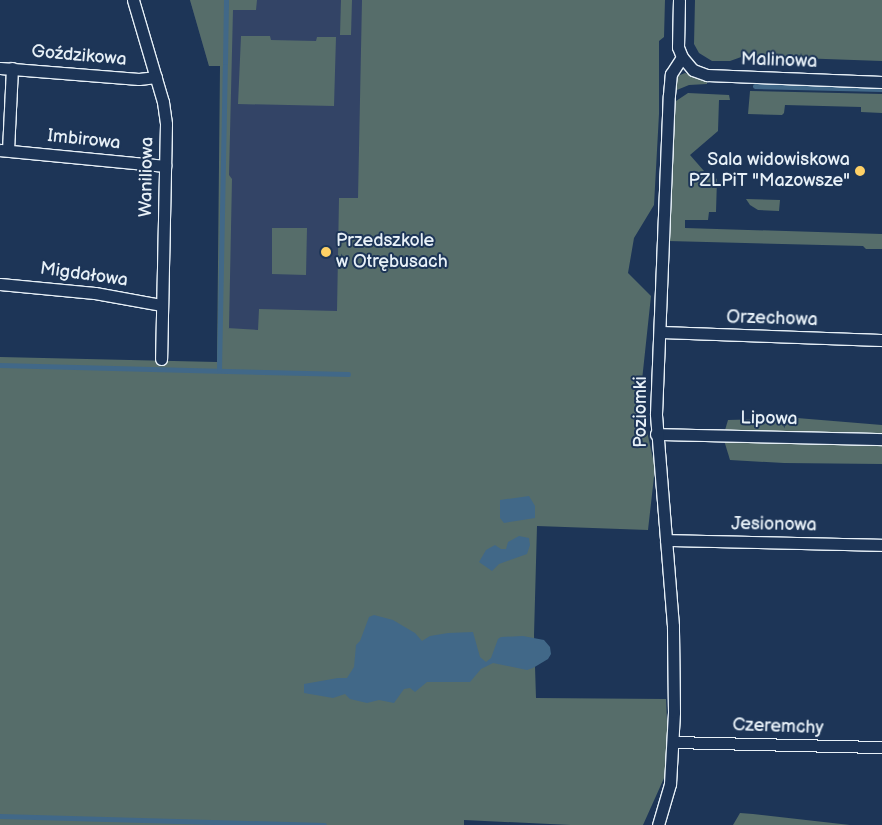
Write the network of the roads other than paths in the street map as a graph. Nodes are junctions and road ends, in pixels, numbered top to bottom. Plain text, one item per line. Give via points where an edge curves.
1 (134, 0) edge
2 (679, 0) edge
3 (682, 57) junction
4 (6, 68) edge
5 (156, 77) junction
6 (882, 82) edge
7 (4, 150) edge
8 (165, 166) junction
9 (0, 284) edge
10 (162, 305) junction
11 (660, 332) junction
12 (882, 340) edge
13 (161, 359) dead end
14 (656, 434) junction
15 (882, 439) edge
16 (666, 540) junction
17 (882, 545) edge
18 (673, 742) junction
19 (882, 747) edge
20 (658, 825) edge

1 - 5 street, Waniliowa
2 - 3 street via 678,47
3 - 6 street, Malinowa via 693,70 708,75
3 - 11 street, Poziomki via 671,74 669,94
4 - 5 street, Goździkowa via 139,79
4 - 7 street
5 - 8 street, Waniliowa via 165,114
7 - 8 street, Imbirowa
8 - 10 street, Waniliowa
9 - 10 street, Migdałowa via 95,293
10 - 13 street, Waniliowa
11 - 12 street, Orzechowa
11 - 14 street, Poziomki
14 - 15 street, Lipowa
14 - 16 street, Poziomki
16 - 17 street, Jesionowa
16 - 18 street, Poziomki via 673,626
18 - 19 street, Czeremchy
18 - 20 street, Poziomki via 670,784

